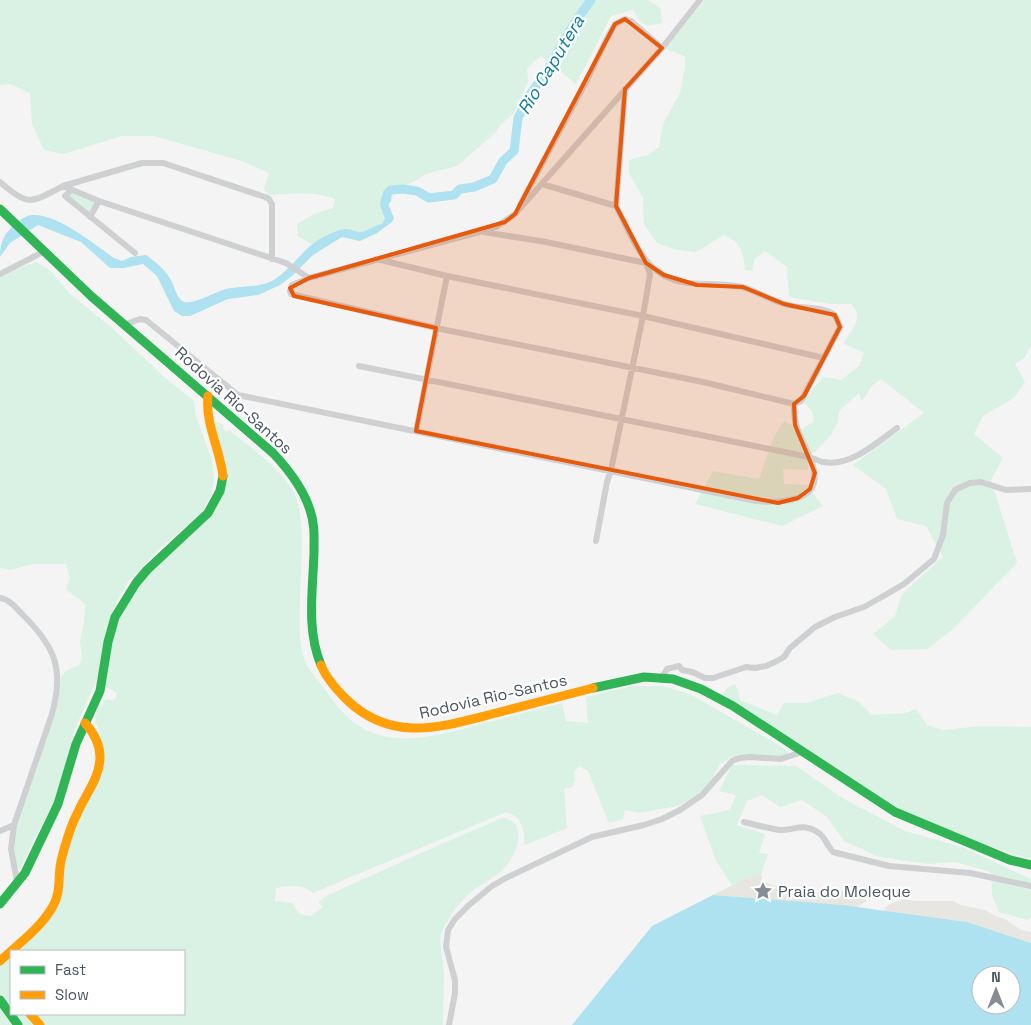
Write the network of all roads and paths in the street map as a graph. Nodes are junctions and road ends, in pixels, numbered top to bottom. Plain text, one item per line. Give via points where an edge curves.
1 (700, 0) edge
2 (662, 48) junction
3 (625, 89) junction
4 (0, 182) edge
5 (542, 184) junction
6 (63, 186) junction
7 (71, 190) junction
8 (99, 201) junction
9 (616, 206) junction
10 (0, 210) edge
11 (515, 214) junction
12 (90, 217) junction
13 (483, 231) junction
14 (45, 251) junction
15 (134, 254) dead end
16 (272, 259) junction
17 (378, 260) junction
18 (646, 263) junction
19 (0, 274) edge
20 (447, 276) junction
21 (309, 278) junction
22 (643, 316) junction
23 (126, 324) junction
24 (436, 328) junction
25 (824, 358) junction
26 (359, 366) dead end
27 (632, 367) junction
28 (426, 380) junction
29 (208, 396) junction
30 (794, 404) junction
31 (222, 410) junction
32 (621, 418) junction
33 (209, 423) junction
34 (897, 428) dead end
35 (416, 431) junction
36 (809, 457) junction
37 (611, 470) junction
38 (1031, 489) edge
39 (596, 541) dead end
40 (0, 598) edge
41 (662, 677) junction
42 (702, 677) junction
43 (701, 689) junction
44 (85, 723) junction
45 (802, 752) junction
46 (744, 822) dead end
47 (14, 825) junction
48 (0, 831) edge
49 (1010, 860) junction
50 (1031, 864) edge
51 (1031, 870) edge
52 (17, 881) junction
53 (1031, 886) edge
54 (0, 904) edge
55 (11, 950) edge
56 (10, 951) edge
57 (0, 961) edge
58 (0, 998) edge
59 (10, 1013) edge
60 (31, 1015) edge
61 (40, 1025) edge
62 (449, 1025) edge

1 - 2 street
2 - 3 street
2 - 11 street via 631,21 625,19 615,24
3 - 5 street
3 - 9 street
4 - 6 street via 28,201
5 - 9 street
5 - 11 street
6 - 7 street
6 - 16 street via 153,162 264,197 272,204
7 - 8 street
7 - 12 street via 65,196
8 - 12 street
8 - 16 street
9 - 18 street
10 - 14 main road, Rodovia Rio-Santos
11 - 13 street via 496,227
12 - 15 street
13 - 17 street
13 - 18 street
14 - 19 street
14 - 23 main road, Rodovia Rio-Santos via 91,296
16 - 21 street via 286,263
17 - 20 street
17 - 21 street
18 - 22 street via 650,274
18 - 25 street via 679,281 743,288 784,304 831,312 840,328
20 - 22 street
20 - 24 street
21 - 24 street via 292,284 291,294
22 - 25 street
22 - 27 street
23 - 29 main road, Rodovia Rio-Santos
23 - 35 street via 146,320 238,395
24 - 27 street
24 - 28 street
25 - 30 street via 801,401
26 - 28 street
27 - 30 street
27 - 32 street
28 - 32 street
28 - 35 street
29 - 31 main road, Rodovia Rio-Santos
29 - 33 main road
30 - 36 street via 796,425
31 - 33 main road
31 - 41 main road, Rodovia Rio-Santos via 273,453 300,486 313,521 311,612 315,654 331,684 361,713 383,724 423,730 609,684
32 - 36 street
32 - 37 street
33 - 44 main road via 222,468 220,491 208,513 147,570 123,603 108,642 100,691
34 - 36 street via 849,460 825,462
35 - 37 street
36 - 37 street via 815,473 810,489 789,502 778,503
37 - 39 street
38 - 42 street via 1006,490 981,482 962,486 947,502 943,536 934,559 904,584 864,607 815,627 777,661 755,668 746,666 713,678
40 - 47 street via 10,602 41,636 58,674 52,714
41 - 42 street via 667,669 679,666
41 - 43 main road, Rodovia Rio-Santos
42 - 43 street
43 - 45 main road, Rodovia Rio-Santos via 733,706
44 - 52 main road via 58,804 32,860
44 - 55 main road via 98,742 99,767 61,857 58,895 44,918
45 - 49 main road, Rodovia Rio-Santos via 895,812
45 - 62 street via 780,759 750,757 732,761 702,795 680,810 644,825 592,837 492,886 454,919 448,930 446,947 455,993
46 - 53 street via 782,830 801,826 818,832 833,852 889,866 970,873
47 - 48 street
47 - 52 street via 11,848
49 - 50 main road, Rodovia Rio-Santos
49 - 51 street
52 - 54 main road
56 - 57 main road
58 - 59 main road
60 - 61 main road

